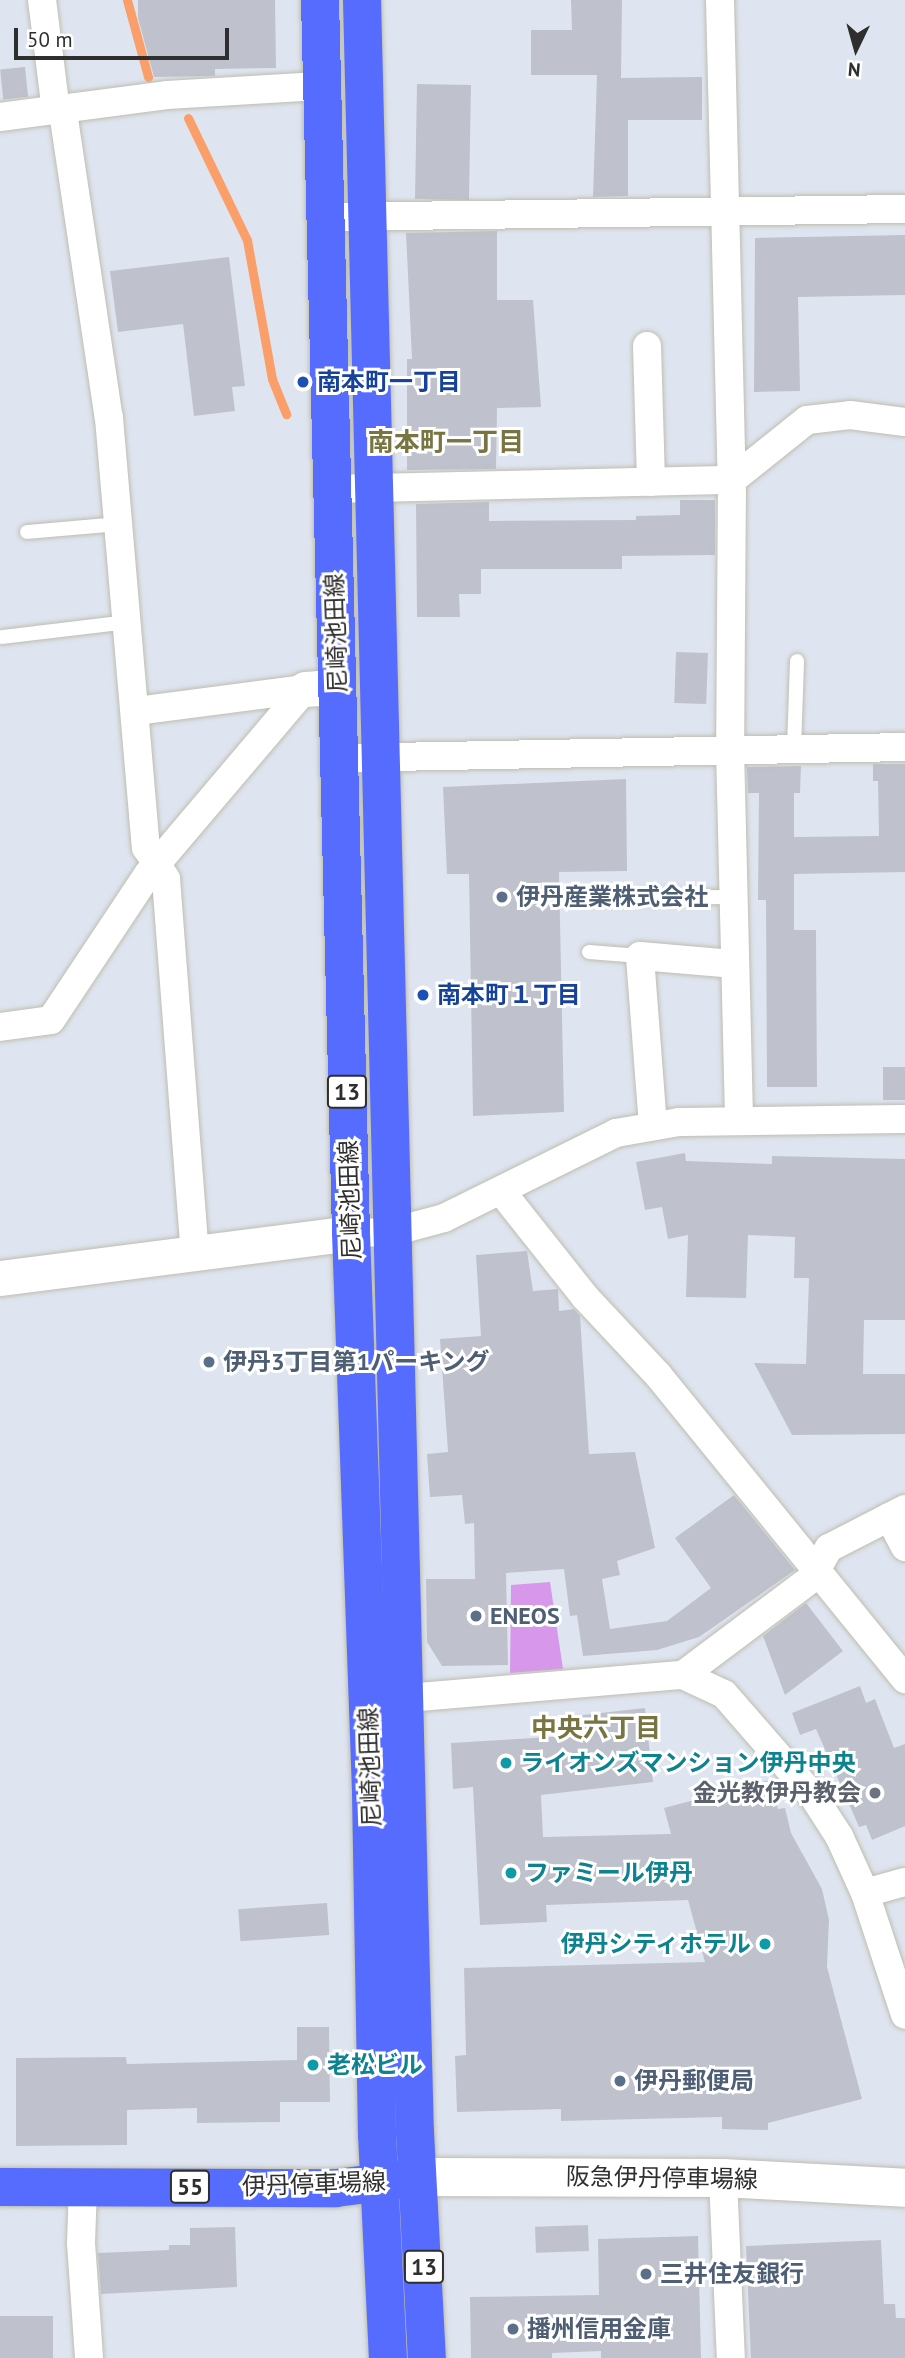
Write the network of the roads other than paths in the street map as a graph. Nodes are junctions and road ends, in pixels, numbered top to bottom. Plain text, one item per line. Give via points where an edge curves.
1 (41, 0) edge
2 (320, 0) edge
3 (362, 0) edge
4 (720, 0) edge
5 (319, 86) junction
6 (59, 111) junction
7 (0, 117) edge
8 (905, 209) edge
9 (725, 212) junction
10 (365, 216) junction
11 (324, 217) junction
12 (647, 346) dead end
13 (905, 422) edge
14 (732, 480) junction
15 (651, 482) junction
16 (332, 489) junction
17 (373, 489) junction
18 (118, 524) junction
19 (27, 531) dead end
20 (127, 622) junction
21 (2, 637) dead end
22 (797, 661) dead end
23 (321, 688) junction
24 (135, 711) junction
25 (905, 747) edge
26 (794, 748) junction
27 (730, 749) junction
28 (379, 757) junction
29 (339, 758) junction
30 (158, 867) junction
31 (732, 897) junction
32 (592, 898) dead end
33 (589, 952) dead end
34 (640, 956) junction
35 (733, 964) junction
36 (0, 1027) edge
37 (739, 1119) junction
38 (905, 1119) edge
39 (653, 1126) junction
40 (501, 1191) junction
41 (391, 1232) junction
42 (351, 1233) junction
43 (195, 1253) junction
44 (0, 1278) edge
45 (897, 1513) edge
46 (905, 1547) edge
47 (817, 1570) junction
48 (900, 1661) edge
49 (683, 1675) junction
50 (367, 1680) junction
51 (407, 1699) junction
52 (905, 1882) edge
53 (866, 1894) junction
54 (905, 2015) edge
55 (419, 2177) junction
56 (723, 2178) junction
57 (380, 2184) junction
58 (83, 2186) junction
59 (0, 2188) edge
60 (905, 2188) edge
61 (89, 2358) edge
62 (388, 2358) edge
63 (428, 2358) edge
64 (731, 2358) edge

1 - 6 street
2 - 5 main road, 尼崎池田線 / 13
3 - 10 main road, 尼崎池田線 / 13
4 - 9 street
5 - 6 street via 167,95
5 - 11 main road, 尼崎池田線 / 13
6 - 7 street
6 - 18 street via 108,418
8 - 9 street
9 - 10 street
9 - 14 street
10 - 11 street
10 - 17 main road, 尼崎池田線 / 13
11 - 16 main road, 尼崎池田線 / 13
12 - 15 street
13 - 14 street via 850,415 807,420
14 - 15 street
14 - 27 street
15 - 17 street
16 - 17 street
16 - 23 main road, 尼崎池田線 / 13
17 - 28 main road, 尼崎池田線 / 13
18 - 19 lane
18 - 20 street
20 - 21 lane
20 - 24 street
22 - 26 lane
23 - 24 street
23 - 29 main road, 尼崎池田線 / 13
23 - 30 street
24 - 30 street via 146,847
25 - 26 street
26 - 27 street
27 - 28 street
27 - 31 street
28 - 29 street
28 - 41 main road, 尼崎池田線 / 13
29 - 42 main road, 尼崎池田線 / 13
30 - 36 street via 148,874 51,1020
30 - 43 street via 166,879
31 - 32 lane
31 - 35 street
33 - 34 lane
34 - 35 street
34 - 39 street
35 - 37 street
37 - 38 street
37 - 39 street
39 - 40 street via 616,1133
40 - 41 street via 444,1218
40 - 47 street
41 - 42 street
41 - 51 main road, 尼崎池田線 / 13
42 - 43 street
42 - 50 main road, 尼崎池田線 / 13
43 - 44 street
45 - 46 street
45 - 47 street via 829,1548
47 - 48 street
47 - 49 street
49 - 51 street
49 - 53 street via 724,1694 778,1752 839,1836
50 - 51 street
50 - 57 main road, 尼崎池田線 / 13
51 - 55 main road, 尼崎池田線 / 13
52 - 53 street
53 - 54 street
55 - 56 main road, 阪急伊丹停車場線
55 - 57 main road, 伊丹停車場線 / 55
55 - 63 main road, 尼崎池田線 / 13
56 - 60 main road, 阪急伊丹停車場線
56 - 64 street
57 - 58 main road, 伊丹停車場線 / 55
57 - 62 main road, 尼崎池田線 / 13
58 - 59 main road, 伊丹停車場線 / 55
58 - 61 street via 81,2243

